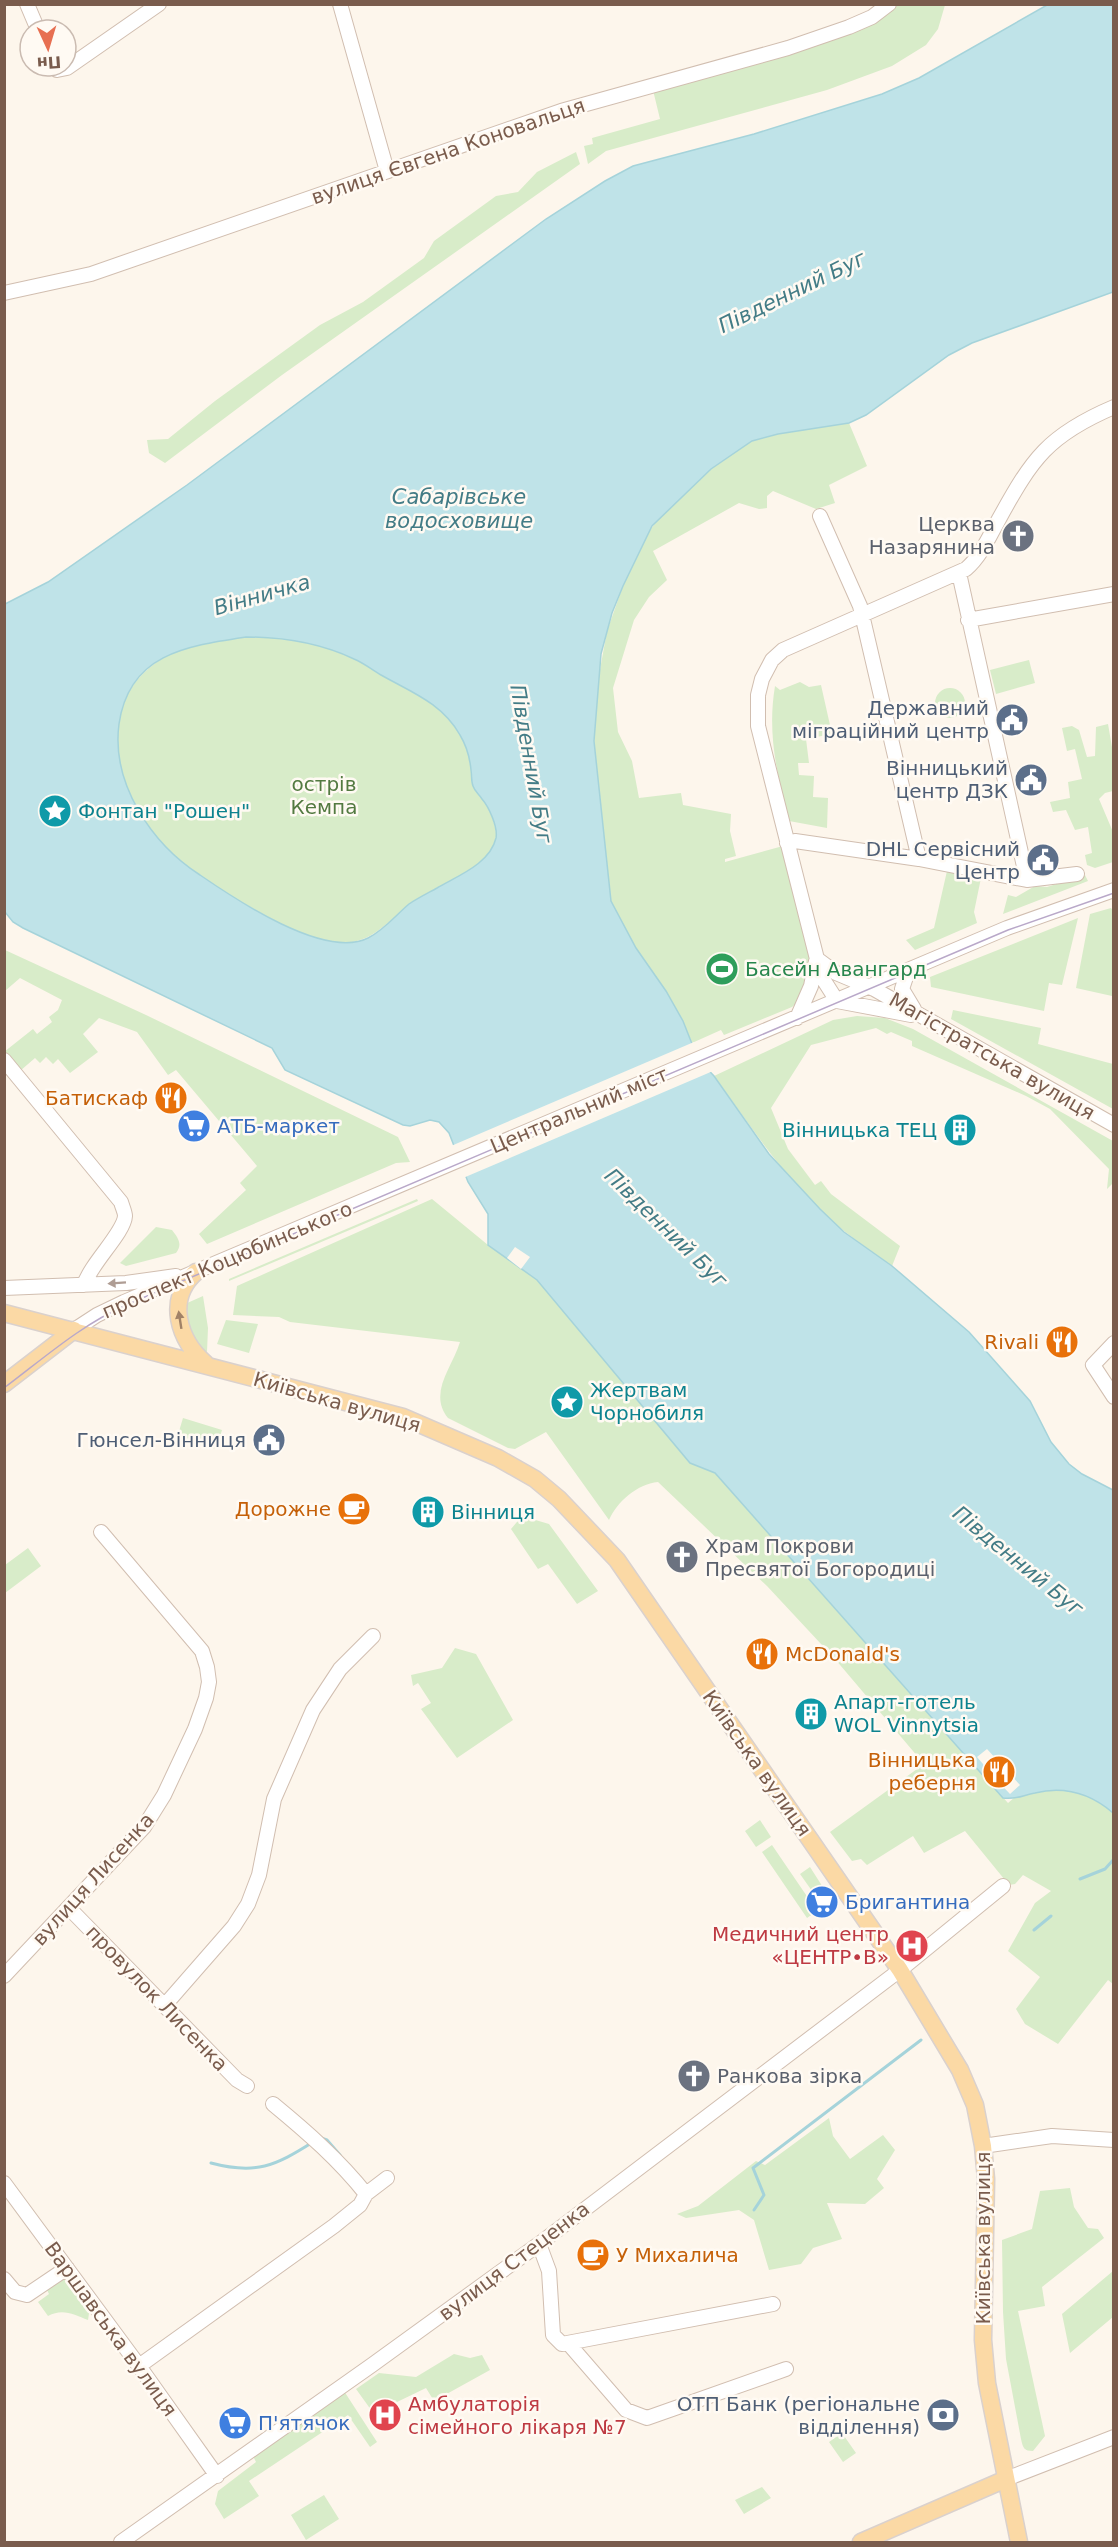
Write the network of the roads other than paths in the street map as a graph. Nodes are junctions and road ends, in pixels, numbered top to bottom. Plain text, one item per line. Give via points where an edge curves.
1 (27, 4) edge
2 (159, 4) edge
3 (340, 4) edge
4 (890, 4) edge
5 (33, 18) edge
6 (78, 60) edge
7 (387, 171) junction
8 (4, 293) edge
9 (1113, 407) edge
10 (820, 516) dead end
11 (959, 573) junction
12 (1113, 594) edge
13 (862, 615) junction
14 (968, 620) junction
15 (787, 843) junction
16 (919, 859) junction
17 (1077, 874) dead end
18 (1027, 880) junction
19 (1113, 890) edge
20 (817, 959) junction
21 (908, 971) junction
22 (870, 987) junction
23 (837, 1001) junction
24 (921, 1016) junction
25 (797, 1018) junction
26 (4, 1060) edge
27 (1113, 1125) edge
28 (429, 1174) joint
29 (196, 1272) junction
30 (84, 1285) junction
31 (4, 1288) edge
32 (4, 1313) edge
33 (74, 1330) junction
34 (1113, 1343) edge
35 (206, 1365) junction
36 (4, 1384) edge
37 (1113, 1397) edge
38 (101, 1532) dead end
39 (373, 1636) dead end
40 (1003, 1886) dead end
41 (69, 1908) junction
42 (900, 1970) junction
43 (4, 1976) edge
44 (165, 2005) junction
45 (247, 2086) dead end
46 (273, 2104) dead end
47 (1113, 2140) edge
48 (983, 2146) junction
49 (387, 2178) dead end
50 (4, 2183) edge
51 (366, 2194) junction
52 (538, 2244) junction
53 (67, 2268) junction
54 (4, 2279) edge
55 (773, 2304) dead end
56 (568, 2343) junction
57 (139, 2366) junction
58 (786, 2368) dead end
59 (1113, 2437) edge
60 (217, 2476) junction
61 (1006, 2479) junction
62 (129, 2540) edge
63 (861, 2542) edge
64 (1020, 2542) edge

1 - 5 street
2 - 6 street
3 - 7 street
4 - 7 street, вулиця Євгена Коновальця via 849,27 788,48 561,111
7 - 8 street, вулиця Євгена Коновальця via 91,274
9 - 11 street via 1044,447 1022,476 979,555
10 - 13 street
11 - 13 street
11 - 14 street
12 - 14 street
13 - 15 street via 783,650 772,660 762,679 759,732
13 - 16 street
14 - 18 street
15 - 16 street
15 - 20 street
16 - 18 street
17 - 18 street
19 - 21 street, Центральний міст via 1007,928
20 - 22 street, Магістратська вулиця via 836,973
20 - 23 street via 823,980
20 - 25 street
21 - 22 street, Центральний міст
21 - 24 street via 903,993
22 - 23 street, Центральний міст
22 - 24 street, Магістратська вулиця
23 - 24 street
23 - 25 street, Центральний міст
24 - 27 street, Магістратська вулиця
25 - 28 street, Центральний міст
26 - 30 street via 121,1202 125,1215 122,1225
28 - 29 street, проспект Коцюбинського
29 -> 30 street
29 - 33 street, проспект Коцюбинського via 98,1315
35 -> 29 main road via 187,1344 178,1317 179,1298
30 - 31 street
32 - 33 main road, Київська вулиця
33 - 35 main road, Київська вулиця
33 - 36 main road, проспект Коцюбинського
34 - 37 street via 1093,1365
35 - 42 main road, Київська вулиця via 403,1417 507,1462 559,1498 617,1560
38 - 41 street, вулиця Лисенка via 194,1640 202,1652 209,1682 195,1730 164,1795 144,1827
39 - 44 street via 340,1669 313,1710 274,1798 259,1875 248,1904 234,1926
40 - 42 street, вулиця Стеценка
41 - 43 street, вулиця Лисенка
41 - 44 street, провулок Лисенка
42 - 48 main road, Київська вулиця via 960,2070 975,2105
42 - 52 street, вулиця Стеценка
44 - 45 street, провулок Лисенка
46 - 51 street via 317,2141
47 - 48 street via 1052,2136
48 - 61 main road, Київська вулиця via 983,2340 987,2383
49 - 51 street
50 - 53 street, Варшавська вулиця
51 - 57 street via 360,2205 334,2226
52 - 56 street via 549,2271 553,2335 562,2344
52 - 60 street, вулиця Стеценка
53 - 54 street via 27,2295 15,2292
53 - 57 street, Варшавська вулиця
55 - 56 street
56 - 58 street via 626,2410 646,2418
57 - 60 street, Варшавська вулиця
59 - 61 street
60 - 62 street, вулиця Стеценка
61 - 63 main road
61 - 64 main road, Київська вулиця

